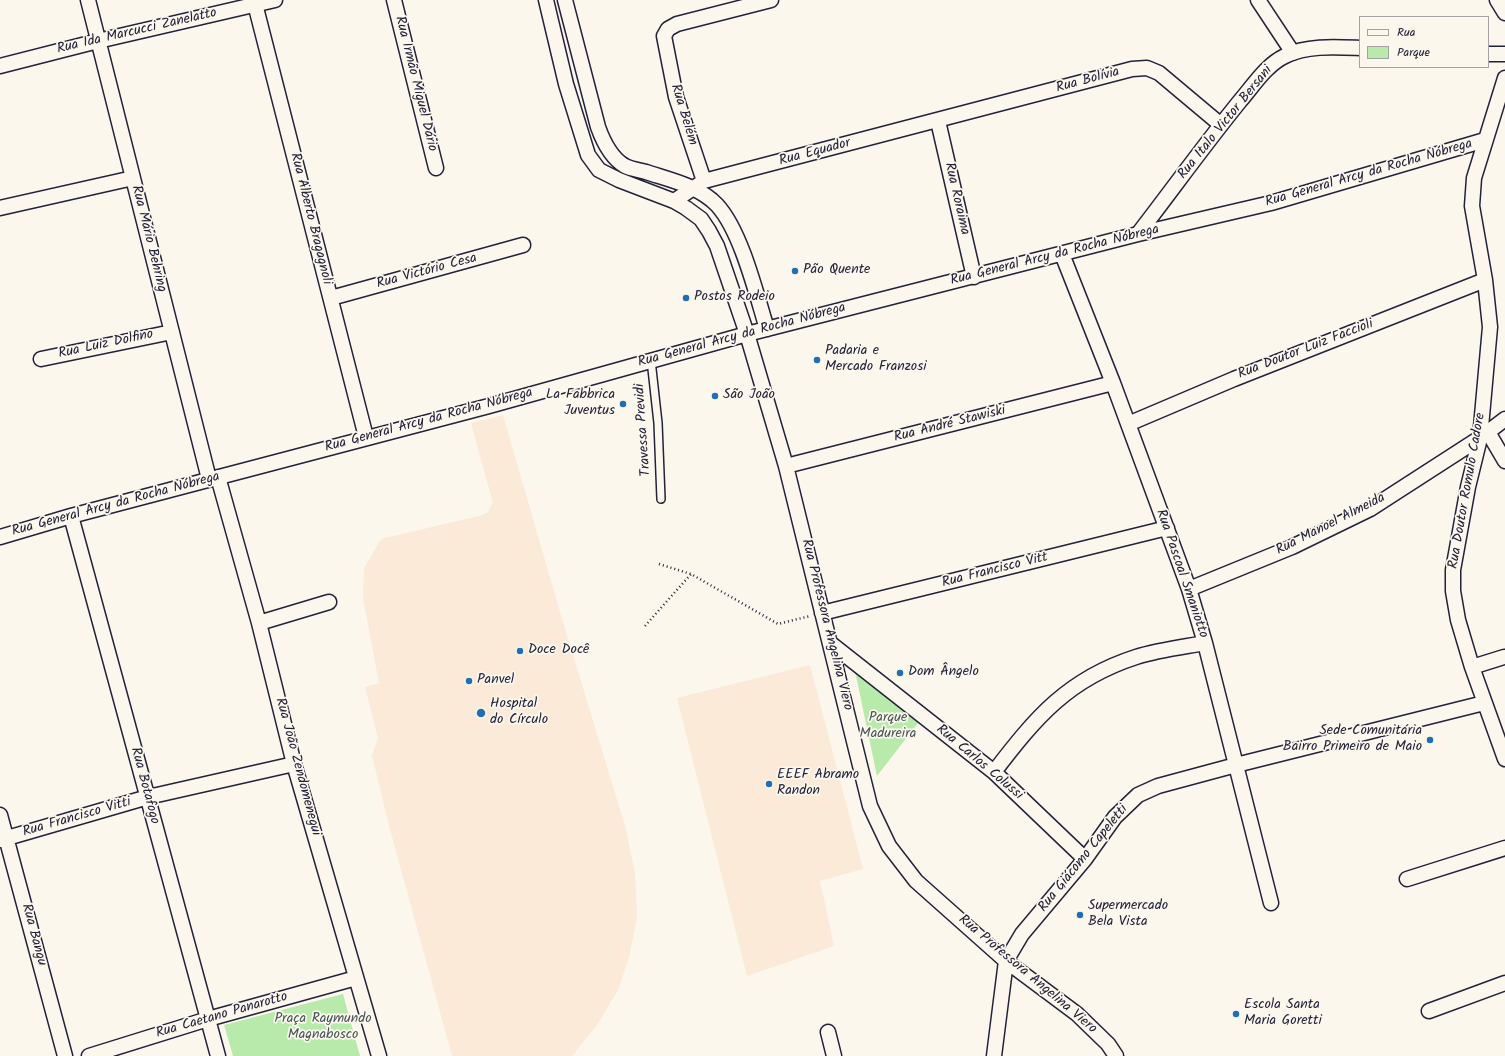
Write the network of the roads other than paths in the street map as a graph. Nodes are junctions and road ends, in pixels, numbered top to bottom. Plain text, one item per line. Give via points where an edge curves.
1 (88, 0) edge
2 (275, 0) edge
3 (394, 0) edge
4 (546, 0) edge
5 (565, 0) edge
6 (771, 0) edge
7 (1258, 0) edge
8 (1497, 0) edge
9 (255, 3) edge
10 (1505, 13) edge
11 (98, 40) junction
12 (1359, 48) edge
13 (1293, 53) junction
14 (1489, 54) edge
15 (1505, 54) edge
16 (0, 66) edge
17 (1505, 78) edge
18 (586, 80) junction
19 (566, 84) junction
20 (938, 120) junction
21 (1221, 125) junction
22 (598, 127) junction
23 (580, 133) junction
24 (1484, 140) junction
25 (626, 166) junction
26 (436, 168) dead end
27 (133, 178) junction
28 (619, 180) junction
29 (699, 185) junction
30 (674, 201) junction
31 (0, 208) edge
32 (1138, 234) junction
33 (736, 236) junction
34 (523, 246) dead end
35 (717, 246) junction
36 (1062, 254) junction
37 (974, 277) junction
38 (1485, 280) junction
39 (331, 298) junction
40 (767, 329) junction
41 (172, 332) junction
42 (747, 334) junction
43 (41, 359) dead end
44 (651, 360) junction
45 (1113, 383) junction
46 (1505, 419) edge
47 (1128, 424) junction
48 (1484, 435) junction
49 (366, 437) junction
50 (1505, 460) edge
51 (786, 466) junction
52 (213, 478) junction
53 (661, 498) dead end
54 (71, 516) junction
55 (1167, 528) junction
56 (0, 537) edge
57 (1189, 589) junction
58 (329, 602) dead end
59 (822, 613) junction
60 (259, 623) junction
61 (830, 643) junction
62 (1205, 643) junction
63 (1504, 657) edge
64 (1472, 667) junction
65 (1484, 703) junction
66 (1505, 759) edge
67 (294, 764) junction
68 (1236, 765) junction
69 (994, 772) junction
70 (148, 797) junction
71 (0, 815) edge
72 (3, 839) edge
73 (1505, 848) edge
74 (1085, 859) junction
75 (1407, 878) dead end
76 (1271, 903) dead end
77 (1006, 962) junction
78 (356, 978) junction
79 (1505, 984) edge
80 (1429, 1011) dead end
81 (208, 1019) junction
82 (828, 1032) dead end
83 (66, 1056) edge
84 (89, 1056) edge
85 (218, 1056) edge
86 (379, 1056) edge
87 (834, 1056) edge
88 (994, 1056) edge
89 (1116, 1056) edge

1 - 11 street, Rua Mário Behring
2 - 9 street, Rua Ida Marcucci Zanelatto
3 - 26 street, Rua Irmão Miguel Dário
4 - 19 street, Rua Professora Angelina Viero
5 - 18 street
6 - 29 street, Rua Belém via 677,24 668,29 664,36 676,97
7 - 13 street
8 - 10 street
9 - 11 street, Rua Ida Marcucci Zanelatto
9 - 39 street, Rua Alberto Bragagnoli
11 - 16 street, Rua Ida Marcucci Zanelatto
11 - 27 street, Rua Mário Behring
12 - 13 street, Rua Italo Victor Bersani via 1315,48
13 - 21 street, Rua Italo Victor Bersani via 1284,56 1268,68
14 - 15 street
17 - 24 street, Rua Doutor Romulo Cadore
18 - 19 street
18 - 22 street
19 - 23 street, Rua Professora Angelina Viero
20 - 21 street, Rua Bolívia via 1132,69 1147,68 1159,73
20 - 29 street, Rua Equador
20 - 37 street, Rua Roraima
21 - 32 street, Rua Italo Victor Bersani
22 - 23 street
22 - 25 street via 603,141 613,155
23 - 28 street, Rua Professora Angelina Viero via 588,155 599,170
24 - 32 street, Rua General Arcy da Rocha Nóbrega via 1271,203
24 - 38 street, Rua Doutor Romulo Cadore via 1474,178 1472,206
25 - 28 street
25 - 29 street
27 - 31 street
27 - 41 street, Rua Mário Behring
28 - 30 street, Rua Professora Angelina Viero
29 - 30 street
29 - 33 street via 727,217
30 - 35 street, Rua Professora Angelina Viero via 701,219
32 - 36 street, Rua General Arcy da Rocha Nóbrega
33 - 35 street
33 - 40 street
34 - 39 street, Rua Victório Cesa
35 - 42 street, Rua Professora Angelina Viero
36 - 37 street, Rua General Arcy da Rocha Nóbrega
36 - 45 street, Rua Pascoal Smaniotto
37 - 40 street, Rua General Arcy da Rocha Nóbrega
38 - 47 street, Rua Doutor Luiz Faccioli via 1234,379
38 - 48 street, Rua Doutor Romulo Cadore via 1490,327
39 - 49 street, Rua Alberto Bragagnoli
40 - 42 street, Rua General Arcy da Rocha Nóbrega
41 - 43 street, Rua Luiz Dolfino
41 - 52 street, Rua Mário Behring
42 - 44 street, Rua General Arcy da Rocha Nóbrega
42 - 51 street, Rua Professora Angelina Viero
44 - 49 street, Rua General Arcy da Rocha Nóbrega via 490,406
44 - 53 lane, Travessa Previdi via 658,423
45 - 47 street, Rua Pascoal Smaniotto
45 - 51 street, Rua André Stawiski
46 - 48 street, Rua Manoel Almeida
47 - 55 street, Rua Pascoal Smaniotto
48 - 50 street
48 - 57 street, Rua Manoel Almeida via 1370,509 1292,547
48 - 64 street, Rua Doutor Romulo Cadore via 1468,487 1453,570 1453,591 1458,620
49 - 52 street, Rua General Arcy da Rocha Nóbrega
51 - 59 street, Rua Professora Angelina Viero
52 - 54 street, Rua General Arcy da Rocha Nóbrega
52 - 60 street, Rua João Zendomenegui
54 - 56 street, Rua General Arcy da Rocha Nóbrega
54 - 70 street, Rua Botafogo
55 - 57 street, Rua Pascoal Smaniotto
55 - 59 street, Rua Francisco Vitt
57 - 62 street, Rua Pascoal Smaniotto
58 - 60 street
59 - 61 street, Rua Professora Angelina Viero
60 - 67 street, Rua João Zendomenegui
61 - 69 street, Rua Carlos Colussi
61 - 77 street, Rua Professora Angelina Viero via 870,806 889,846 916,881
62 - 68 street, Rua Pascoal Smaniotto
62 - 69 street via 1137,656 1108,668 1076,686 1049,706 1032,723
63 - 64 street
64 - 65 street, Rua Doutor Romulo Cadore
65 - 66 street, Rua Doutor Romulo Cadore
65 - 68 street, Rua Giácomo Capeletti
67 - 70 street, Rua Francisco Vitti
67 - 78 street, Rua João Zendomenegui
68 - 74 street, Rua Giácomo Capeletti via 1158,786 1138,795 1115,817
68 - 76 street, Rua Pascoal Smaniotto
69 - 74 street, Rua Carlos Colussi
70 - 72 street, Rua Francisco Vitti
70 - 81 street, Rua Botafogo
71 - 72 street, Rua Bangu
72 - 83 street, Rua Bangu
73 - 75 street
74 - 77 street, Rua Giácomo Capeletti via 1022,934
77 - 88 street
77 - 89 street, Rua Professora Angelina Viero via 1077,1014 1108,1044
78 - 81 street, Rua Caetano Panarotto
78 - 86 street, Rua João Zendomenegui
79 - 80 street
81 - 84 street, Rua Caetano Panarotto
81 - 85 street, Rua Botafogo
82 - 87 street

